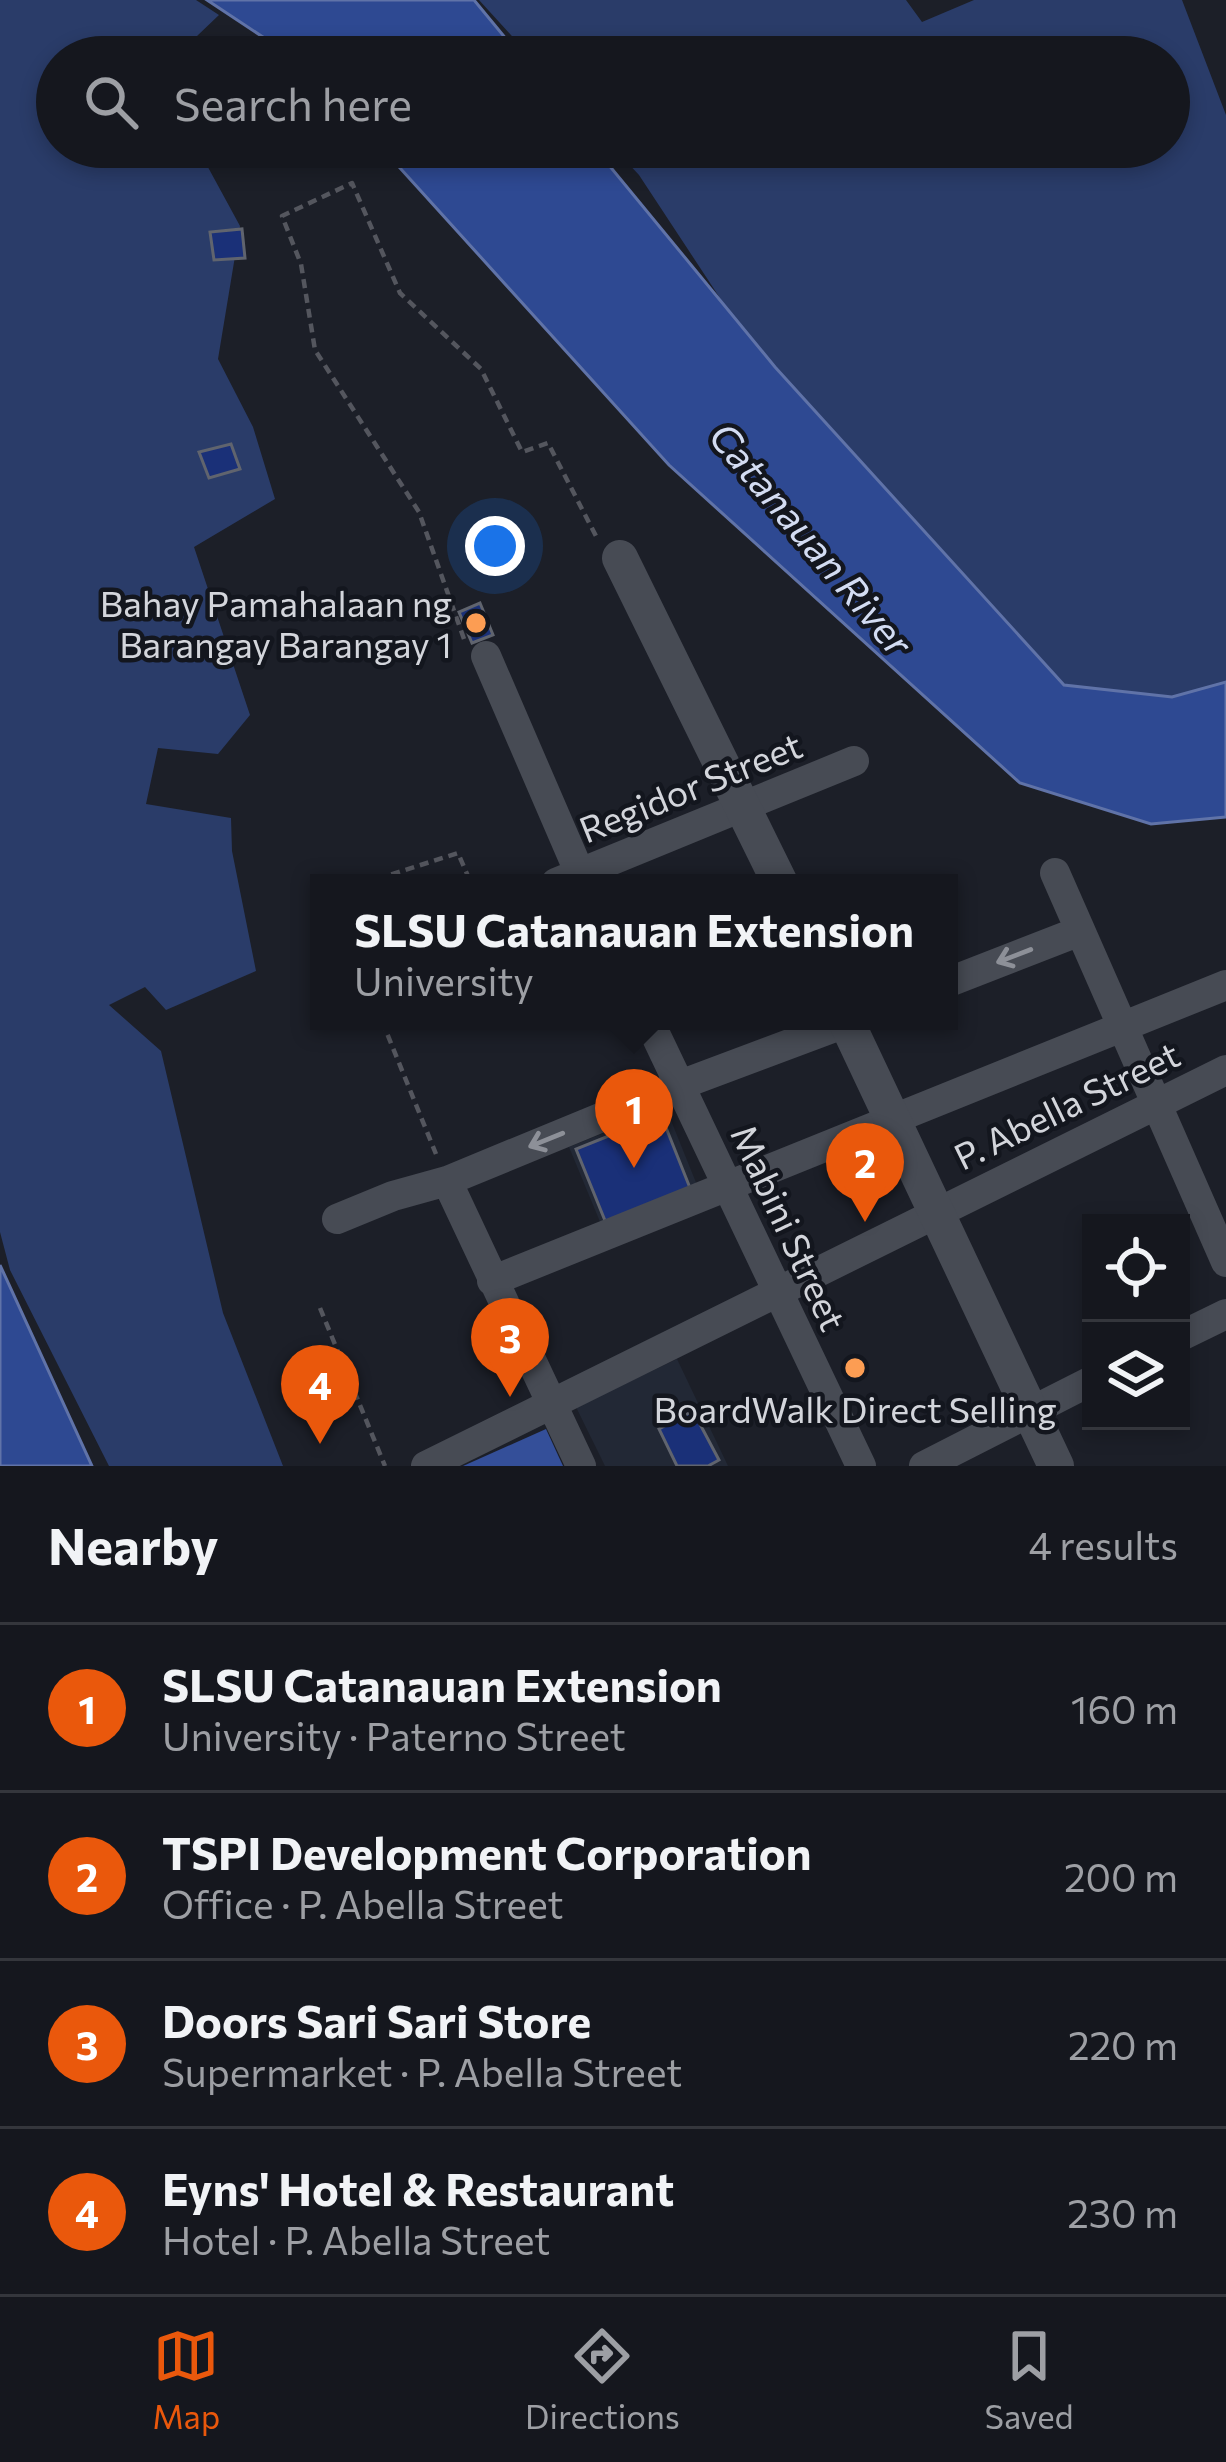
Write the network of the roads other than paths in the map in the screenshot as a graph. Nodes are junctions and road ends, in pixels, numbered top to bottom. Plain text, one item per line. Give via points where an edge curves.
1 (620, 558) road end
2 (487, 656) road end
3 (854, 761) dead end
4 (743, 809) junction
5 (1055, 872) dead end
6 (571, 874) edge
7 (587, 874) edge
8 (776, 874) edge
9 (1080, 931) junction
10 (958, 978) edge
11 (1226, 986) edge
12 (1121, 1025) junction
13 (654, 1030) edge
14 (824, 1030) edge
15 (852, 1030) edge
16 (1226, 1070) edge
17 (680, 1084) junction
18 (1156, 1105) junction
19 (893, 1120) junction
20 (447, 1181) junction
21 (728, 1186) junction
22 (936, 1211) junction
23 (337, 1219) dead end
24 (1226, 1262) edge
25 (492, 1281) junction
26 (777, 1290) junction
27 (1226, 1314) edge
28 (1190, 1332) edge
29 (1082, 1386) edge
30 (552, 1406) junction
31 (1030, 1412) junction
32 (426, 1466) edge
33 (581, 1466) edge
34 (861, 1466) edge
35 (924, 1466) edge
36 (1056, 1466) edge

1 - 4 street
2 - 6 street
3 - 4 street, Regidor Street
4 - 7 street, Regidor Street
4 - 8 street
5 - 9 street
9 -> 10 street
9 - 12 street
11 - 12 street
12 - 18 street
12 - 19 street
13 - 17 street, Mabini Street
14 - 17 street
15 - 19 street
16 - 18 street, P. Abella Street
17 -> 20 street
17 - 21 street, Mabini Street
18 - 22 street, P. Abella Street
18 - 24 street
19 - 21 street
19 - 22 street
20 - 23 street
20 - 25 street
21 - 25 street
21 - 26 street, Mabini Street
22 - 26 street, P. Abella Street
22 - 31 street
25 - 30 street
26 - 30 street, P. Abella Street
26 - 34 street, Mabini Street
27 - 28 street
29 - 31 street
30 - 32 street, P. Abella Street
30 - 33 street
31 - 35 street
31 - 36 street

